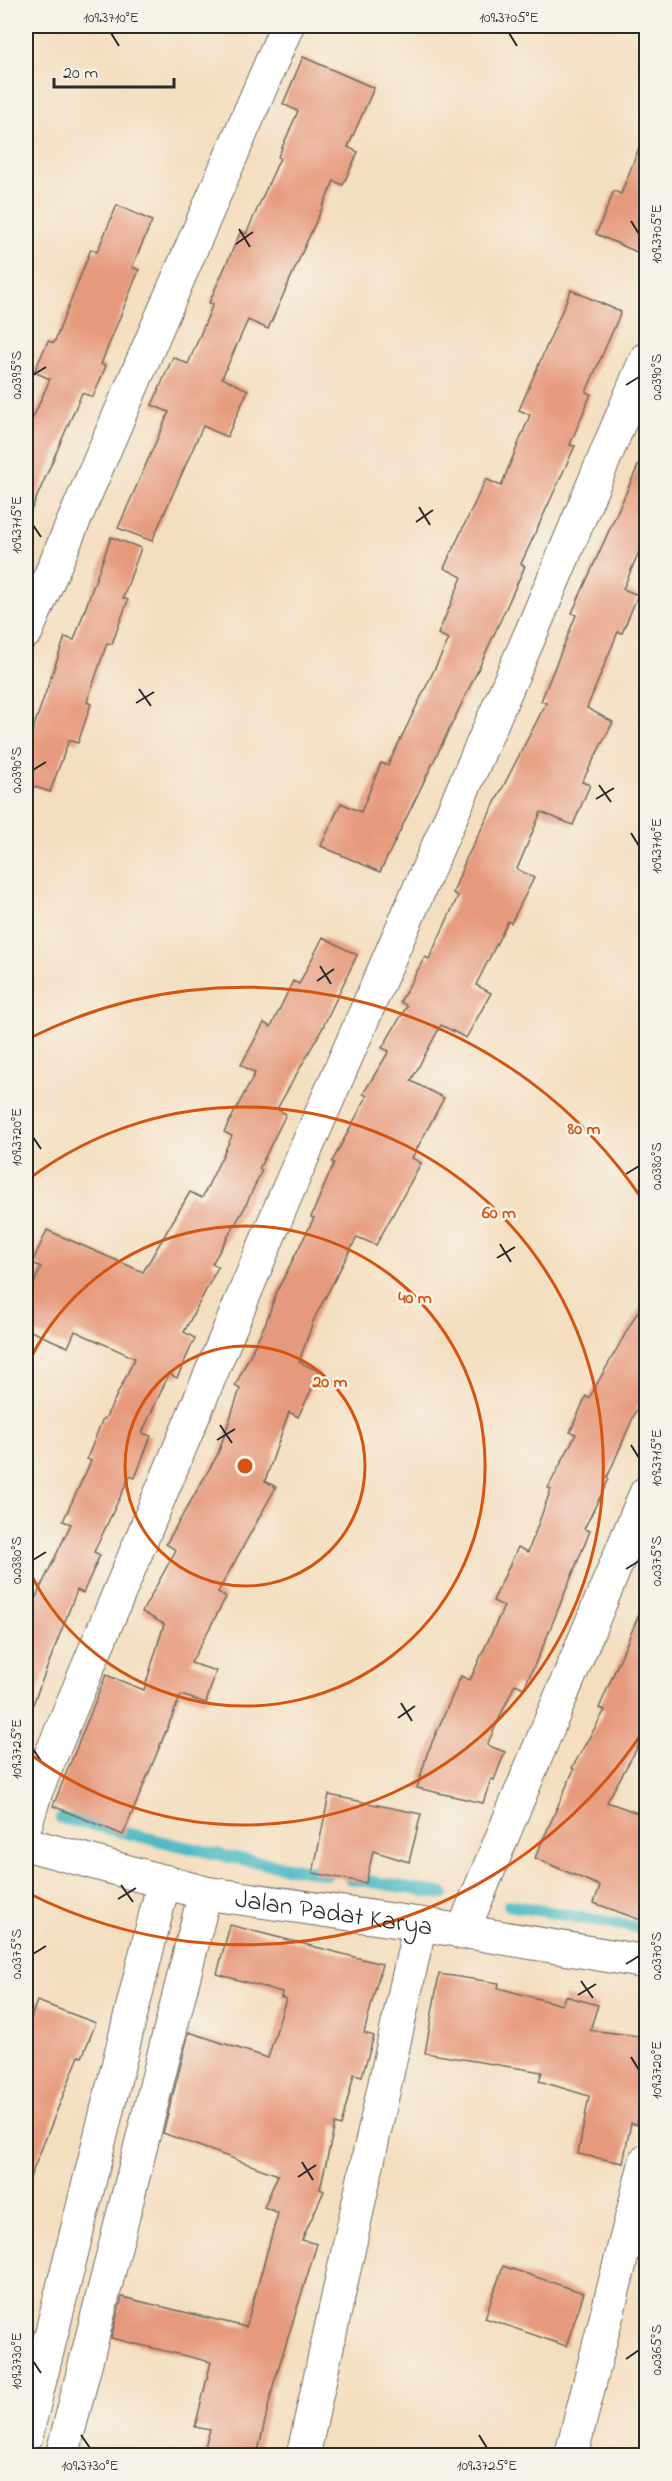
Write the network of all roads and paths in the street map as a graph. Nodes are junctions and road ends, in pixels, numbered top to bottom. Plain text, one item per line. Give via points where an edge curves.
1 (287, 26) edge
2 (646, 359) edge
3 (26, 632) edge
4 (646, 1493) edge
5 (26, 1822) edge
6 (26, 1844) edge
7 (164, 1881) junction
8 (205, 1893) junction
9 (420, 1924) junction
10 (462, 1933) junction
11 (646, 1962) edge
12 (646, 2161) edge
13 (26, 2436) edge
14 (62, 2456) edge
15 (303, 2456) edge
16 (571, 2456) edge

1 - 3 street
2 - 5 street via 282,1204
4 - 10 street
6 - 7 street, Jalan Padat Karya
7 - 8 street, Jalan Padat Karya
7 - 13 street
8 - 9 street, Jalan Padat Karya
8 - 14 street
9 - 10 street, Jalan Padat Karya
9 - 15 street
10 - 11 street, Jalan Padat Karya
12 - 16 street

